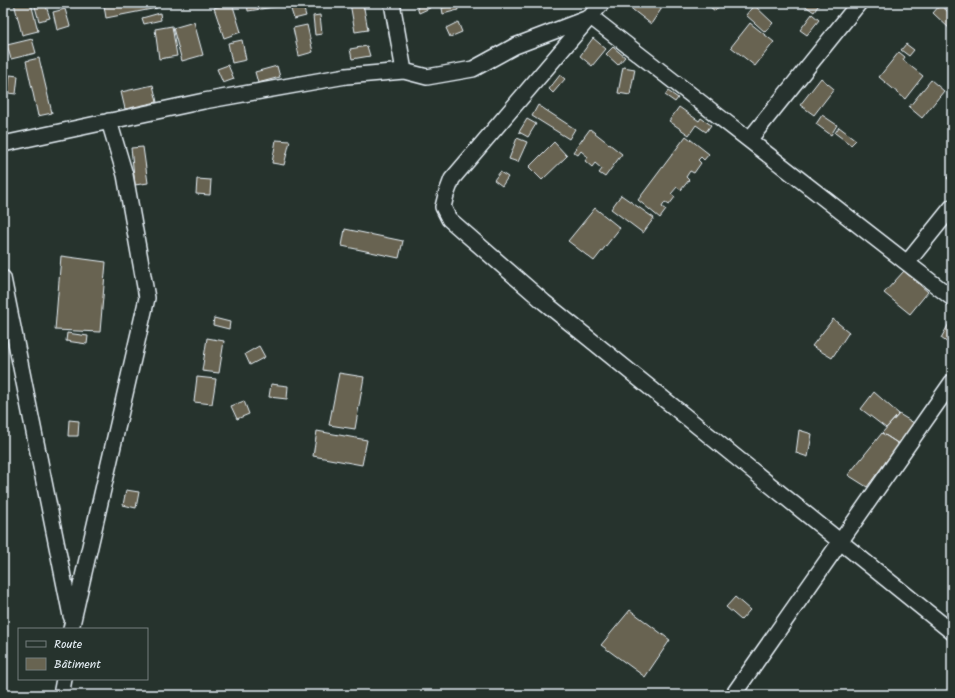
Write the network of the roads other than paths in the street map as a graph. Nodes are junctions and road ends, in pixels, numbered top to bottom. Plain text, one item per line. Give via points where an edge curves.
1 (392, 3) edge
2 (602, 3) edge
3 (859, 3) edge
4 (591, 17) junction
5 (404, 71) junction
6 (109, 121) junction
7 (749, 140) junction
8 (3, 144) edge
9 (952, 207) edge
10 (907, 263) junction
11 (3, 278) edge
12 (952, 298) edge
13 (952, 382) edge
14 (840, 542) junction
15 (71, 626) edge
16 (952, 632) edge
17 (64, 680) edge
18 (62, 695) edge
19 (733, 695) edge

1 - 5 street
2 - 4 street
3 - 7 street
4 - 5 street via 515,46 473,68 427,77
4 - 7 street
4 - 14 street via 452,179 443,207 449,219 544,302
5 - 6 street via 346,76
6 - 8 street
6 - 15 street via 125,176 147,298
7 - 10 street
9 - 10 street
10 - 12 street
11 - 15 street
13 - 14 street
14 - 16 street
14 - 19 street
17 - 18 street

